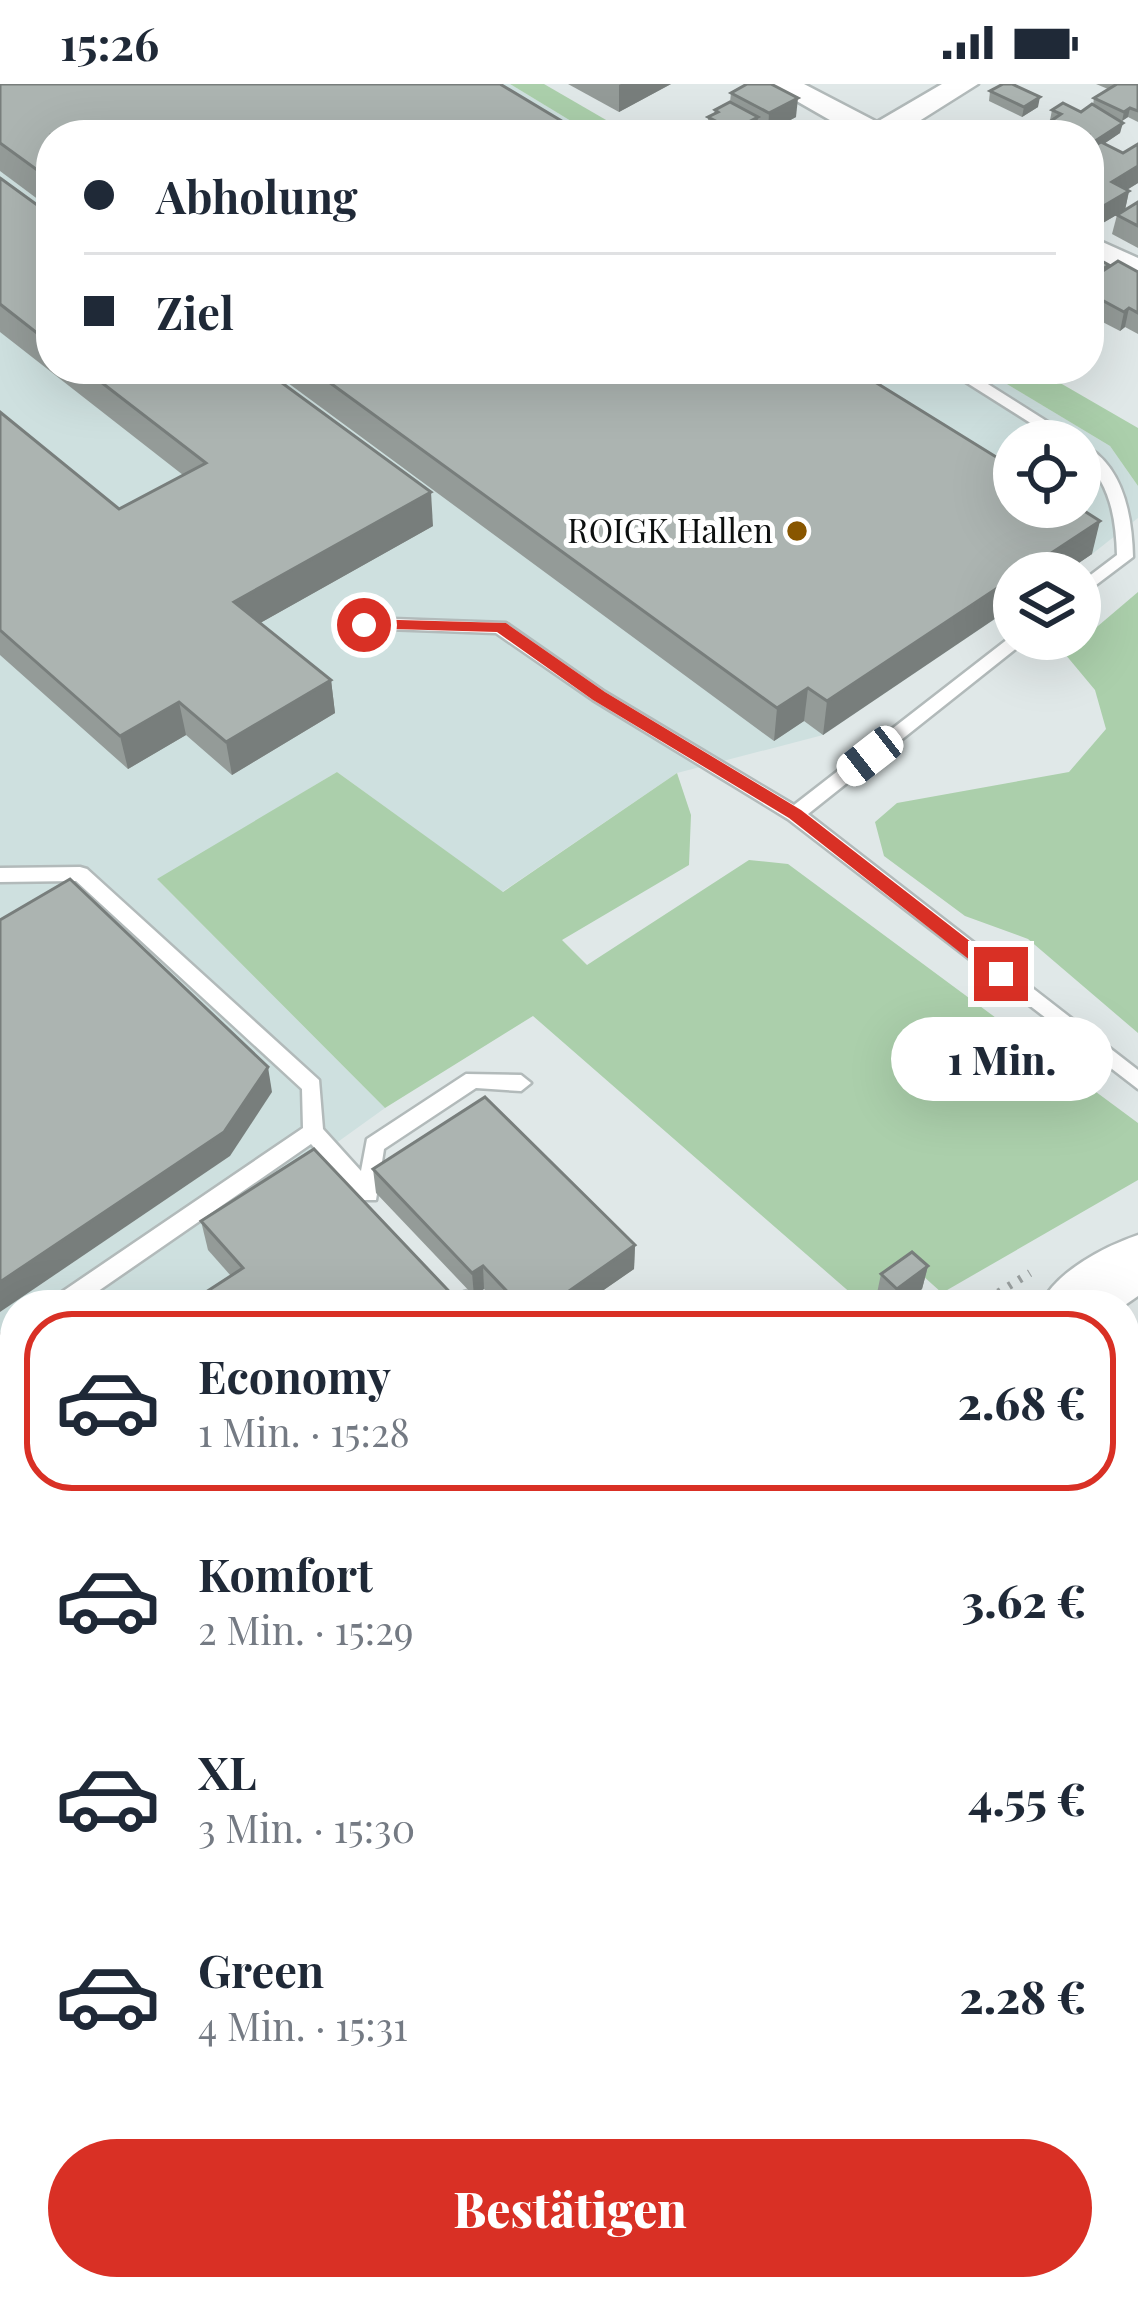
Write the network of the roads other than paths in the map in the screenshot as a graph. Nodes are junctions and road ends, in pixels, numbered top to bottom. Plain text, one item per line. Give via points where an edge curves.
1 (782, 84) edge
2 (962, 84) edge
3 (851, 120) edge
4 (902, 120) edge
5 (1104, 253) edge
6 (1138, 271) edge
7 (977, 384) edge
8 (1036, 420) edge
9 (1101, 466) edge
10 (1101, 576) edge
11 (364, 625) dead end
12 (993, 659) edge
13 (795, 814) junction
14 (0, 875) edge
15 (1138, 1081) edge
16 (521, 1083) dead end
17 (313, 1132) junction
18 (1138, 1262) edge
19 (83, 1290) edge
20 (1096, 1290) edge

1 - 3 street
2 - 4 street
5 - 6 street
7 - 8 lane
9 - 10 lane via 1125,521 1125,557
11 - 13 lane via 500,627
12 - 13 lane
13 - 15 lane
14 - 17 lane via 80,874 312,1086
16 - 17 lane via 473,1081 401,1124 374,1145 369,1195
17 - 19 lane
18 - 20 main road

